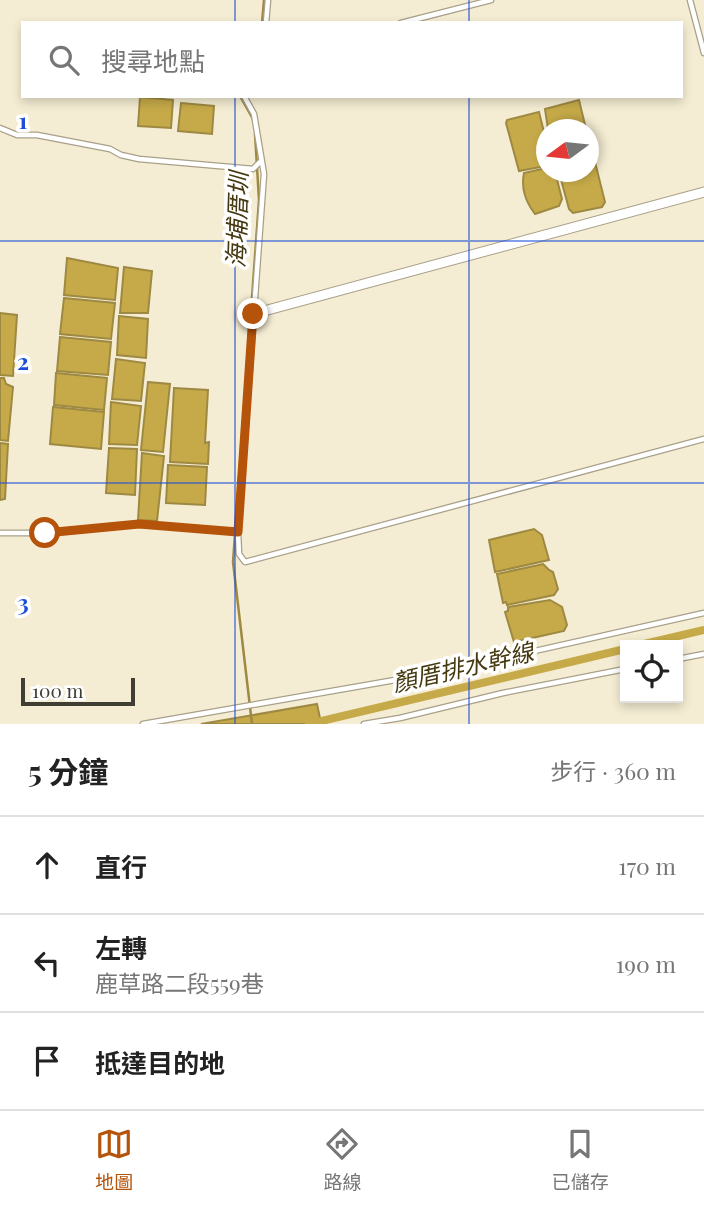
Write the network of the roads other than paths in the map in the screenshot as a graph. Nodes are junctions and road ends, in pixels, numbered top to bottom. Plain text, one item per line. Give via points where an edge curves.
1 (268, 0) edge
2 (491, 0) edge
3 (690, 0) edge
4 (266, 21) edge
5 (409, 21) edge
6 (704, 53) edge
7 (245, 98) edge
8 (0, 128) edge
9 (261, 162) junction
10 (704, 192) edge
11 (253, 314) junction
12 (704, 439) edge
13 (238, 532) junction
14 (0, 533) edge
15 (704, 613) edge
16 (704, 654) edge
17 (683, 658) edge
18 (620, 670) edge
19 (143, 724) edge
20 (364, 724) edge

1 - 4 lane
2 - 5 lane
3 - 6 lane
7 - 9 lane via 254,114
8 - 9 lane via 139,159 253,169
9 - 11 lane via 264,174
10 - 11 street
11 - 13 lane
12 - 13 lane via 245,562 239,554
13 - 14 lane via 139,524
15 - 19 lane via 441,673
16 - 17 lane
18 - 20 lane

